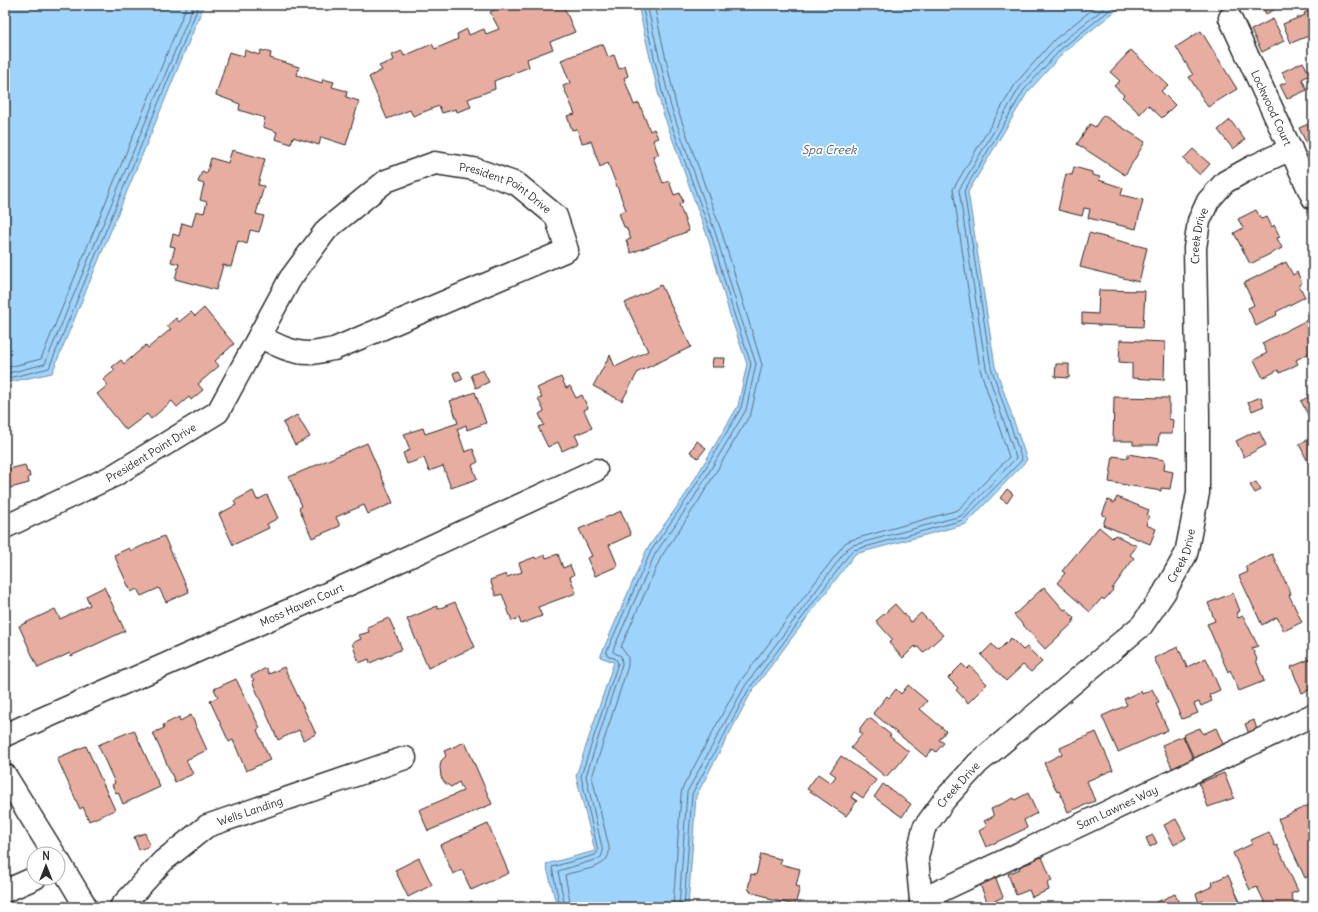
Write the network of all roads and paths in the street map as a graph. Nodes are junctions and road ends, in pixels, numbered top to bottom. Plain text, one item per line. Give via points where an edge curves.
1 (1230, 18) dead end
2 (1291, 149) junction
3 (1313, 198) edge
4 (259, 336) junction
5 (596, 470) dead end
6 (5, 527) edge
7 (1313, 715) edge
8 (5, 734) edge
9 (405, 758) dead end
10 (5, 775) edge
11 (48, 846) edge
12 (66, 875) edge
13 (26, 882) edge
14 (5, 891) edge
15 (923, 903) edge
16 (86, 907) edge
17 (121, 907) edge

1 - 2 street, Lockwood Court
2 - 3 street, Lockwood Court
2 - 15 street, Creek Drive via 1225,182 1208,201 1199,221 1195,248 1198,493 1186,554 1142,625 978,763 945,799 924,828 917,858
4 - 4 street, President Point Drive via 290,278 327,229 386,181 436,164 474,170 517,184 556,216 567,250 334,349 312,353 298,352 287,350
4 - 6 street, President Point Drive via 218,412 113,476
5 - 8 street, Moss Haven Court via 363,578
7 - 15 street, Sam Lawnes Way
9 - 17 street, Wells Landing via 206,826 163,861
10 - 11 street
12 - 16 street
13 - 14 street

